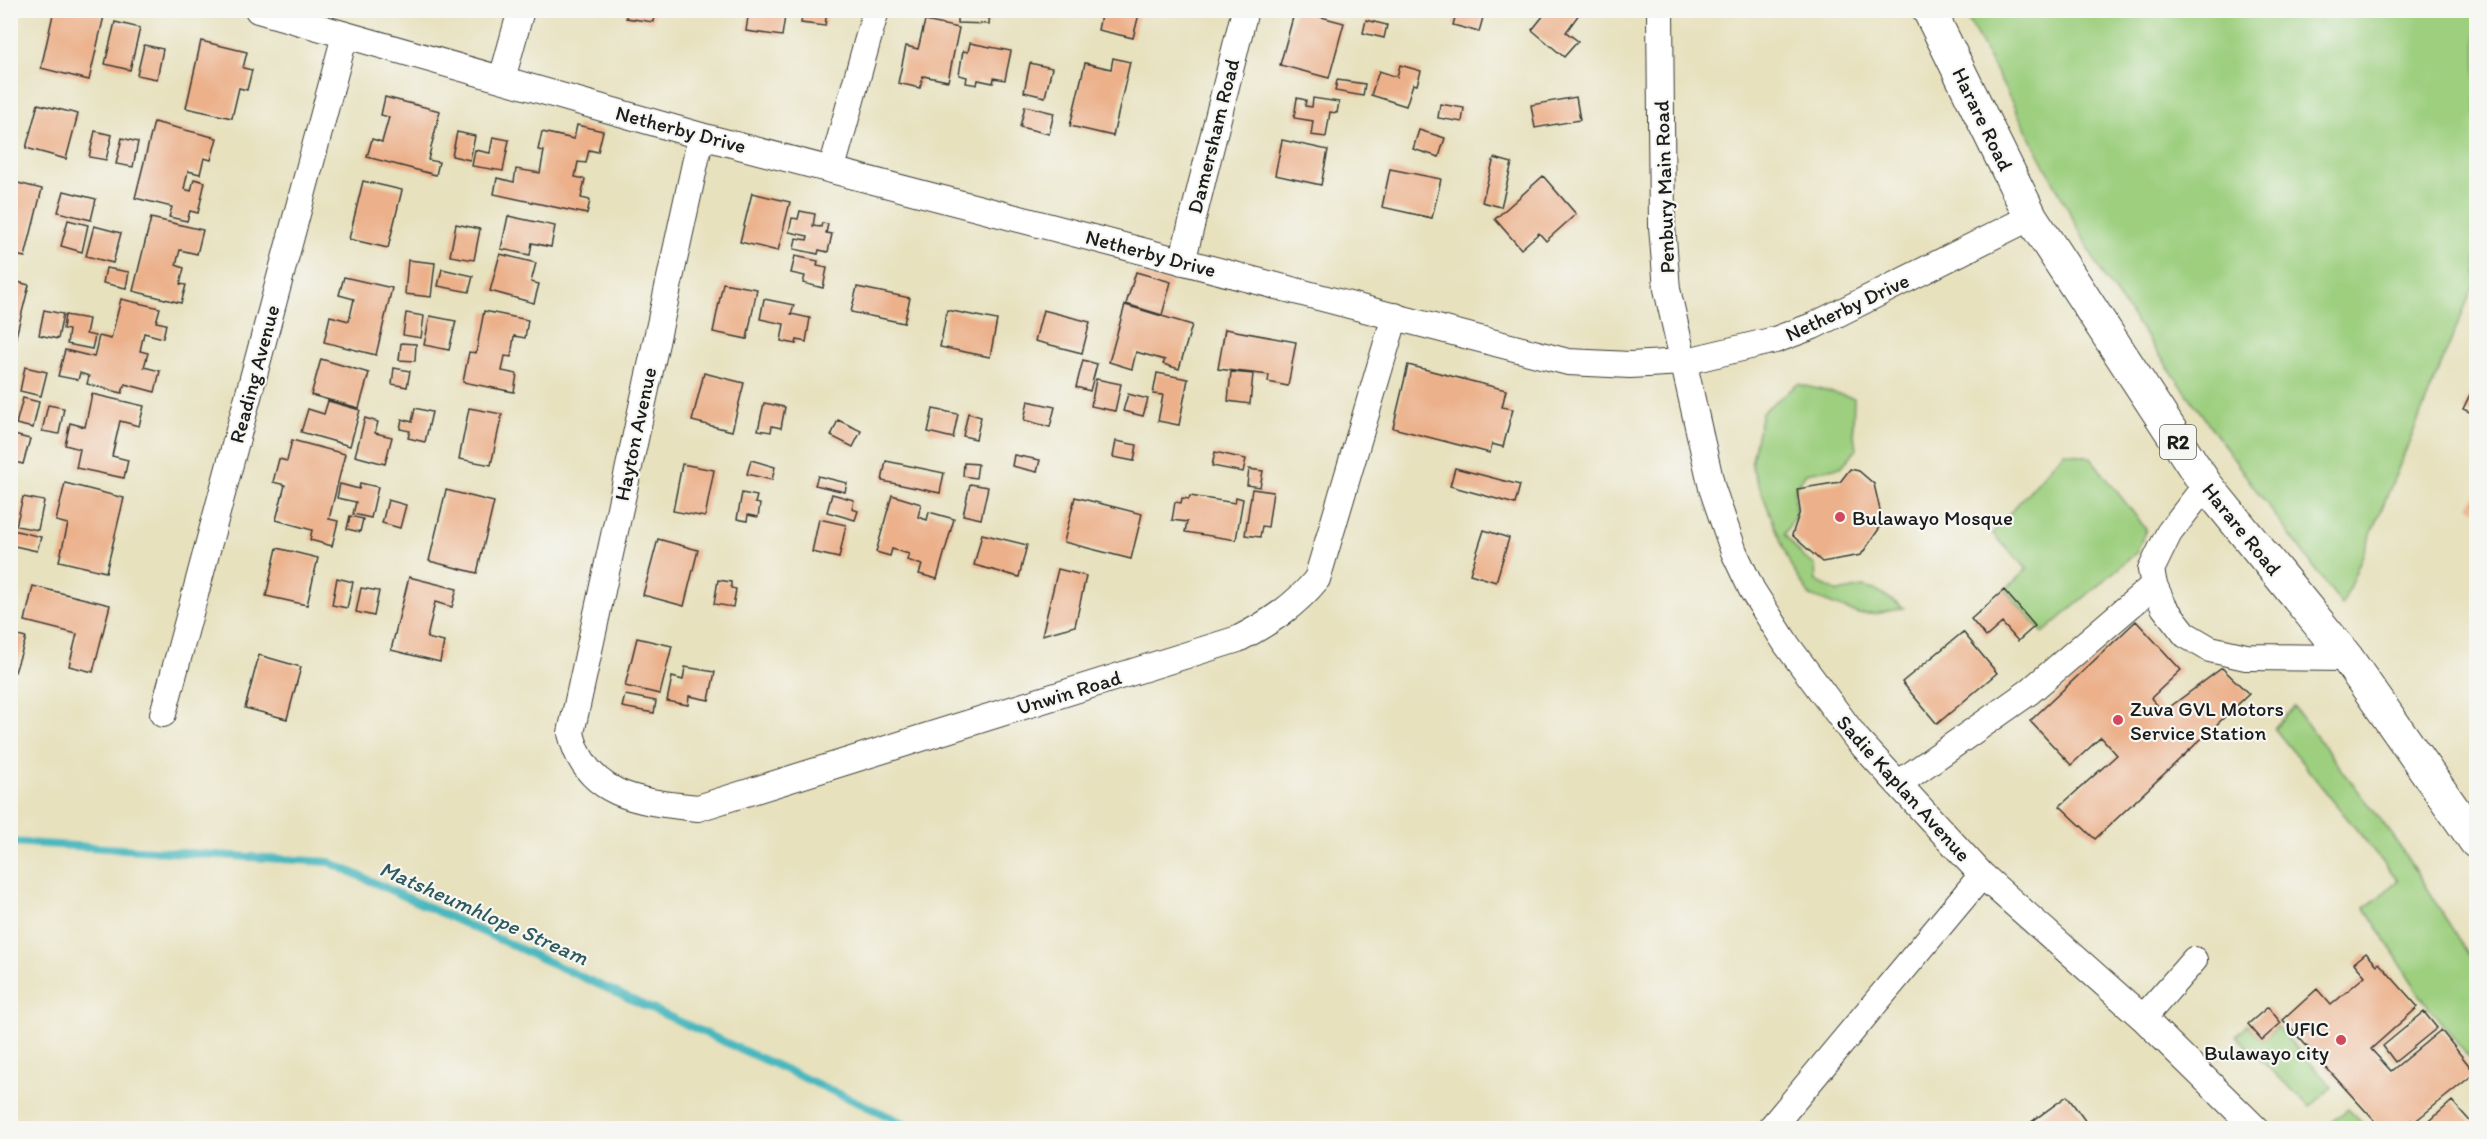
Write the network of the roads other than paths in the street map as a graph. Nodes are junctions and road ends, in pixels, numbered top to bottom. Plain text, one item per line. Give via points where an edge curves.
1 (258, 10) edge
2 (521, 10) edge
3 (876, 10) edge
4 (1245, 10) edge
5 (1660, 10) edge
6 (1929, 10) edge
7 (345, 34) junction
8 (502, 79) junction
9 (701, 136) junction
10 (832, 168) junction
11 (2031, 217) junction
12 (1182, 262) junction
13 (1395, 316) junction
14 (1683, 362) junction
15 (2206, 485) junction
16 (2154, 585) junction
17 (2347, 658) junction
18 (163, 714) dead end
19 (571, 733) joint
20 (1898, 784) junction
21 (2476, 842) edge
22 (1982, 875) junction
23 (2194, 960) dead end
24 (2143, 1018) junction
25 (1771, 1128) edge
26 (2255, 1128) edge

1 - 7 street, Netherby Drive
2 - 8 street
3 - 10 street
4 - 12 street, Damersham Road
5 - 14 street, Penbury Main Road via 1662,226 1667,289
6 - 11 highway, Harare Road / R2
7 - 8 street, Netherby Drive
7 - 18 street, Reading Avenue
8 - 9 street, Netherby Drive
9 - 10 street, Netherby Drive
9 - 19 street, Hayton Avenue
10 - 12 street, Netherby Drive
11 - 14 street, Netherby Drive via 1814,326 1775,340
11 - 15 highway, Harare Road / R2
12 - 13 street, Netherby Drive
13 - 14 street, Netherby Drive via 1568,362
13 - 19 street, Unwin Road via 1317,579 1301,598 1276,617 1238,639 698,808 648,802 609,790 575,750
14 - 20 street, Sadie Kaplan Avenue via 1712,488 1752,590 1786,645 1856,738
15 - 16 street via 2169,533 2151,570
15 - 17 highway, Harare Road / R2
16 - 17 street via 2164,607 2186,635 2210,649 2246,657
16 - 20 street via 2029,692
17 - 21 highway, Harare Road / R2
20 - 22 street, Sadie Kaplan Avenue
22 - 24 street, Sadie Kaplan Avenue
22 - 25 street
23 - 24 street
24 - 26 street, Sadie Kaplan Avenue

